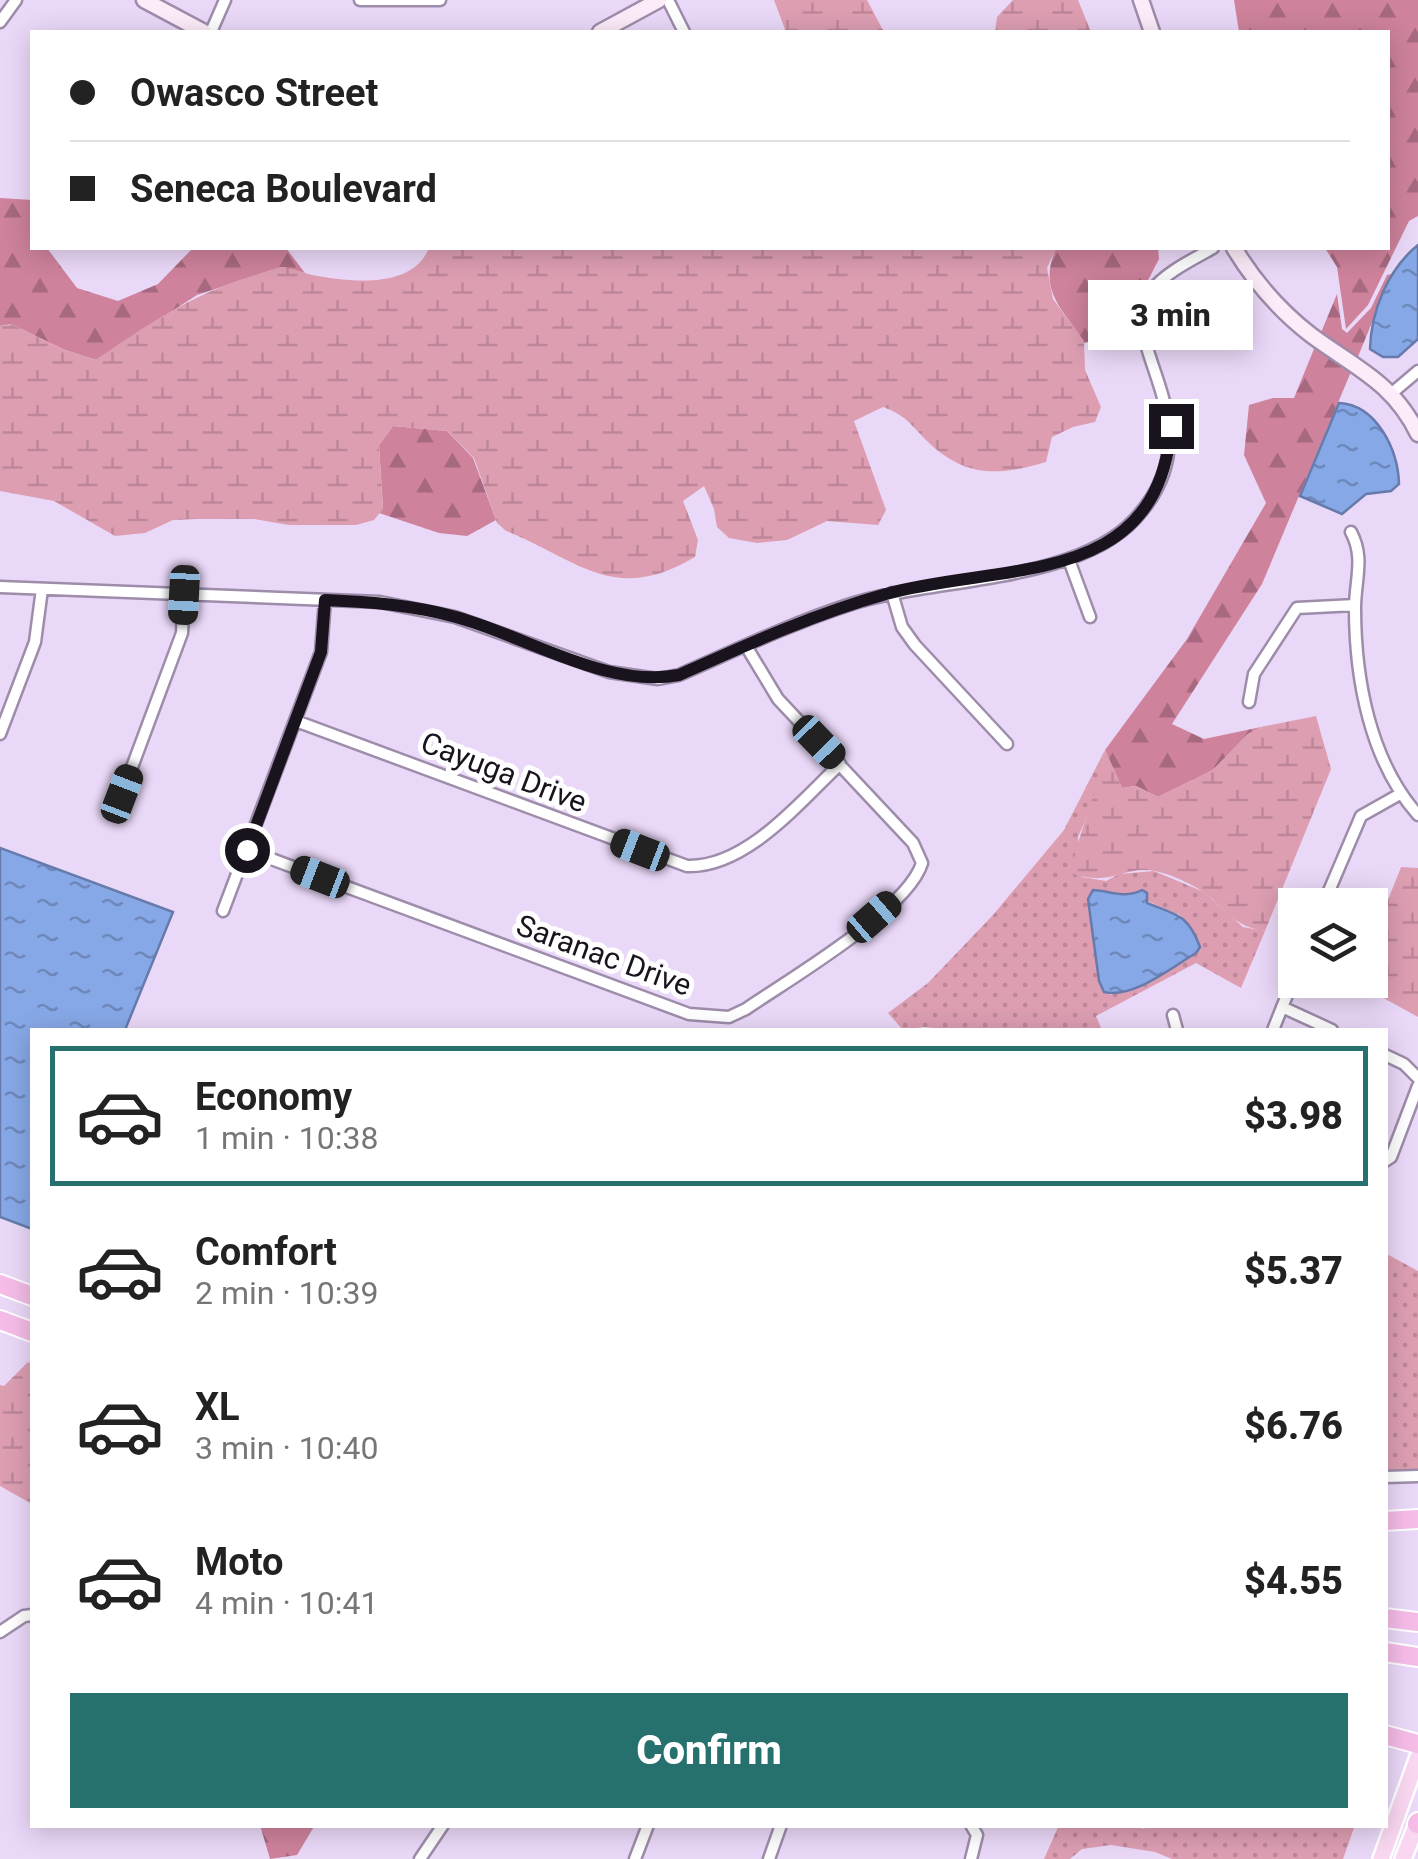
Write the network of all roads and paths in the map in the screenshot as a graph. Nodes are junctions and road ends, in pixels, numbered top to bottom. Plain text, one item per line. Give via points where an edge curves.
1 (144, 0) edge
2 (226, 0) edge
3 (360, 0) edge
4 (440, 0) edge
5 (658, 0) edge
6 (668, 0) edge
7 (1141, 0) edge
8 (15, 1) edge
9 (0, 22) edge
10 (204, 30) edge
11 (209, 30) edge
12 (604, 30) edge
13 (683, 30) edge
14 (1151, 30) edge
15 (1210, 250) edge
16 (1235, 250) edge
17 (1418, 372) edge
18 (1392, 393) junction
19 (1418, 434) edge
20 (1351, 532) dead end
21 (1069, 560) junction
22 (0, 587) edge
23 (42, 589) junction
24 (892, 592) junction
25 (184, 595) junction
26 (325, 600) junction
27 (1355, 605) junction
28 (1090, 617) dead end
29 (746, 646) junction
30 (1249, 702) dead end
31 (296, 721) junction
32 (0, 734) edge
33 (1007, 744) dead end
34 (840, 764) junction
35 (122, 794) dead end
36 (1400, 794) junction
37 (1418, 815) edge
38 (247, 850) junction
39 (1330, 888) edge
40 (223, 911) dead end
41 (1286, 998) edge
42 (1282, 1007) junction
43 (1172, 1015) dead end
44 (1176, 1028) edge
45 (1274, 1028) edge
46 (1328, 1028) edge
47 (1388, 1056) edge
48 (1418, 1082) edge
49 (1388, 1160) edge
50 (0, 1284) edge
51 (30, 1295) edge
52 (0, 1320) edge
53 (30, 1331) edge
54 (1418, 1476) edge
55 (1388, 1477) edge
56 (1418, 1519) edge
57 (1388, 1521) edge
58 (1388, 1529) edge
59 (1418, 1530) edge
60 (30, 1615) edge
61 (1388, 1618) edge
62 (1418, 1622) edge
63 (0, 1632) edge
64 (1388, 1652) edge
65 (1418, 1657) edge
66 (1388, 1736) edge
67 (1418, 1744) edge
68 (1418, 1757) edge
69 (1418, 1822) edge
70 (441, 1828) edge
71 (647, 1828) edge
72 (780, 1828) edge
73 (973, 1828) edge
74 (420, 1859) edge
75 (635, 1859) edge
76 (769, 1859) edge
77 (971, 1859) edge
78 (1381, 1859) edge
79 (1403, 1859) edge

1 - 10 street
2 - 11 street
3 - 4 street
5 - 12 street
6 - 13 street
7 - 14 street
8 - 9 street
15 - 21 street via 1164,277 1141,312 1171,426 1164,475 1119,535
16 - 18 street via 1286,312
17 - 18 street
18 - 19 street
20 - 27 street via 1360,550
21 - 24 street
21 - 28 street
22 - 23 street
23 - 25 street
23 - 32 street via 35,642
24 - 29 street
24 - 33 street via 915,645
25 - 26 street
25 - 35 street via 182,633
26 - 29 street via 380,602 456,617 637,678 679,675
26 - 31 street via 321,652
27 - 30 street via 1297,608 1254,674
27 - 36 street via 1363,699
29 - 34 street, Saranac Drive via 778,699
31 - 34 street, Cayuga Drive via 687,866 714,864 745,848
31 - 38 street
34 - 38 street, Saranac Drive via 914,843 919,873 850,938 728,1017 689,1014
36 - 37 street
36 - 39 street via 1361,816
38 - 40 street
41 - 42 street
42 - 45 street
42 - 46 street
43 - 44 street
47 - 48 street
48 - 49 street
50 - 51 highway
52 - 53 highway
54 - 55 street
56 - 57 highway
58 - 59 highway
60 - 63 street
61 - 62 highway
64 - 65 highway
66 - 67 highway
68 - 78 main road
69 - 79 main road
70 - 74 street
71 - 75 street
72 - 76 street
73 - 77 street

